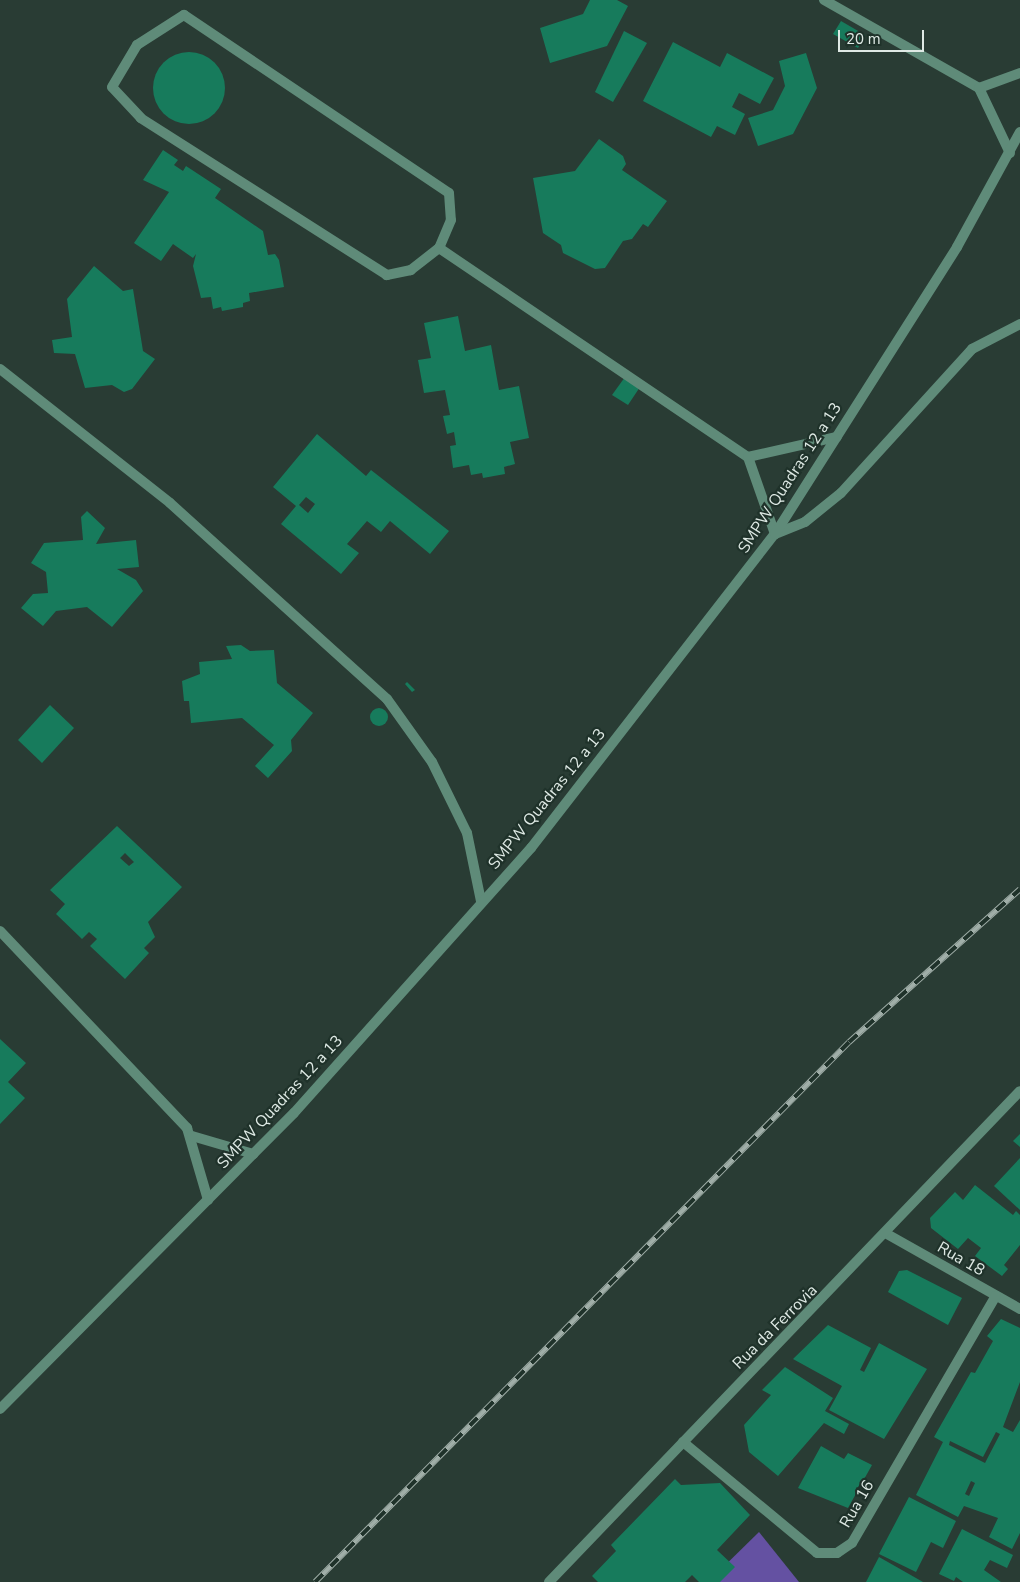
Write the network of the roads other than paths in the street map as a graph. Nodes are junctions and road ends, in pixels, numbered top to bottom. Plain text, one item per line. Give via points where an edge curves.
1 (824, 0) edge
2 (1020, 73) edge
3 (979, 88) junction
4 (1020, 132) edge
5 (1010, 153) junction
6 (439, 248) junction
7 (1020, 324) edge
8 (0, 369) edge
9 (837, 437) junction
10 (748, 457) junction
11 (775, 534) junction
12 (481, 901) junction
13 (0, 931) edge
14 (1020, 1091) edge
15 (192, 1136) junction
16 (254, 1154) junction
17 (208, 1200) junction
18 (887, 1234) junction
19 (996, 1296) junction
20 (1020, 1309) edge
21 (0, 1409) edge
22 (683, 1442) junction
23 (549, 1582) edge

1 - 3 street
2 - 3 street
3 - 5 street
4 - 5 street, SMPW Quadras 12 a 13
5 - 9 street, SMPW Quadras 12 a 13 via 957,247
6 - 6 street via 451,220 449,193 184,15 138,45 112,87 141,118 387,275 411,270
6 - 10 street
7 - 11 street via 972,350 841,493 806,522
8 - 12 street via 170,503 387,699 432,762 467,833 475,856
9 - 10 street
9 - 11 street, SMPW Quadras 12 a 13
10 - 11 street
11 - 12 street, SMPW Quadras 12 a 13 via 531,848
12 - 16 street, SMPW Quadras 12 a 13
13 - 15 street via 81,1012
14 - 18 street, Rua da Ferrovia
15 - 16 street
15 - 17 street via 196,1171
16 - 17 street, SMPW Quadras 12 a 13
17 - 21 street, SMPW Quadras 12 a 13
18 - 19 street, Rua 18
18 - 22 street, Rua da Ferrovia
19 - 20 street, Rua 18
19 - 22 street, Rua 16 via 852,1542 837,1554 817,1553
22 - 23 street, Rua da Ferrovia

